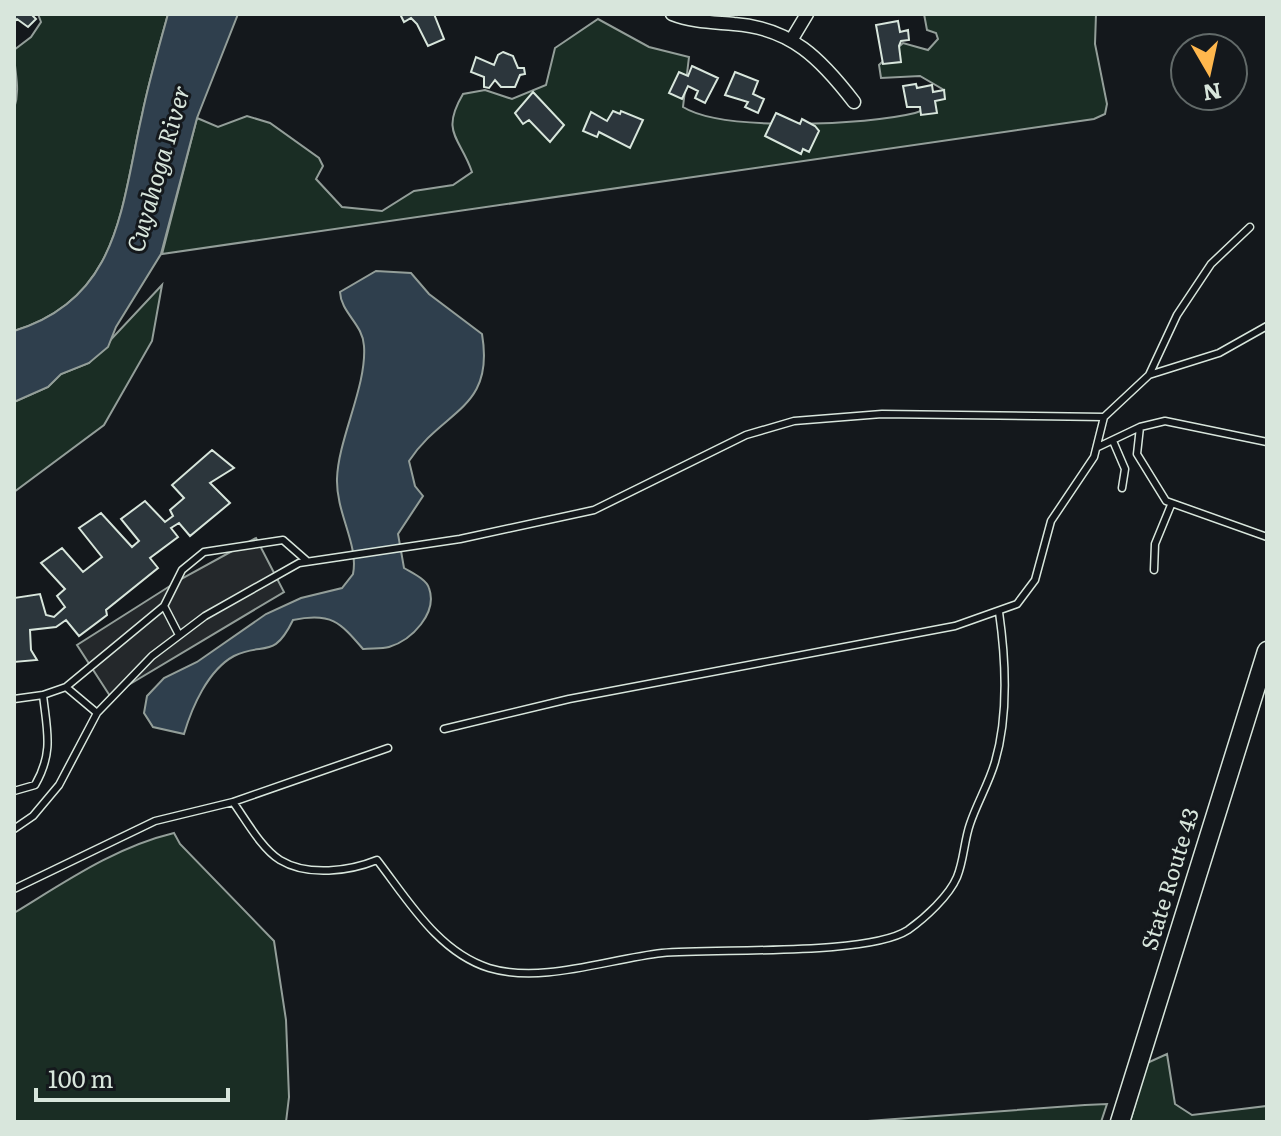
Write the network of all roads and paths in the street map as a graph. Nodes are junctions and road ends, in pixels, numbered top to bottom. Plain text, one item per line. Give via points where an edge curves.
1 (672, 14) edge
2 (807, 14) edge
3 (792, 39) junction
4 (854, 102) dead end
5 (1250, 227) dead end
6 (1267, 326) edge
7 (1149, 375) junction
8 (1104, 417) junction
9 (1140, 427) junction
10 (1113, 441) junction
11 (1267, 442) edge
12 (1098, 447) junction
13 (1122, 488) dead end
14 (1171, 505) junction
15 (1267, 537) edge
16 (307, 561) junction
17 (1154, 570) dead end
18 (164, 606) junction
19 (999, 612) junction
20 (179, 635) junction
21 (1267, 651) edge
22 (66, 687) junction
23 (43, 695) junction
24 (14, 699) edge
25 (97, 713) junction
26 (444, 729) dead end
27 (388, 748) dead end
28 (14, 791) edge
29 (233, 802) junction
30 (14, 829) edge
31 (14, 889) edge
32 (1120, 1122) edge

1 - 3 street via 766,29
2 - 3 street
3 - 4 street via 823,64
5 - 7 lane via 1211,264 1177,315
6 - 7 lane via 1219,353
7 - 8 lane
8 - 12 lane
8 - 16 lane via 882,414 794,421 746,435 594,510 420,545
9 - 10 lane
9 - 11 lane via 1183,423
9 - 14 lane via 1137,454
10 - 12 lane
10 - 13 lane via 1125,469
12 - 19 lane via 1051,521 1035,580 1017,604
14 - 15 lane
14 - 17 lane via 1155,544
16 - 18 lane via 283,540 204,552 182,570
16 - 20 lane
18 - 20 lane
18 - 22 lane
19 - 26 lane via 955,626 569,699
19 - 29 lane via 1005,683 995,764 969,827 956,880 932,910 892,938 813,948 663,953 528,973 489,968 444,942 377,860 345,870 279,860
20 - 25 lane
21 - 32 main road, State Route 43
22 - 23 lane
22 - 25 lane
23 - 24 lane
23 - 28 lane via 47,764 35,785
25 - 30 lane via 59,785
27 - 29 lane
29 - 31 lane via 155,821

